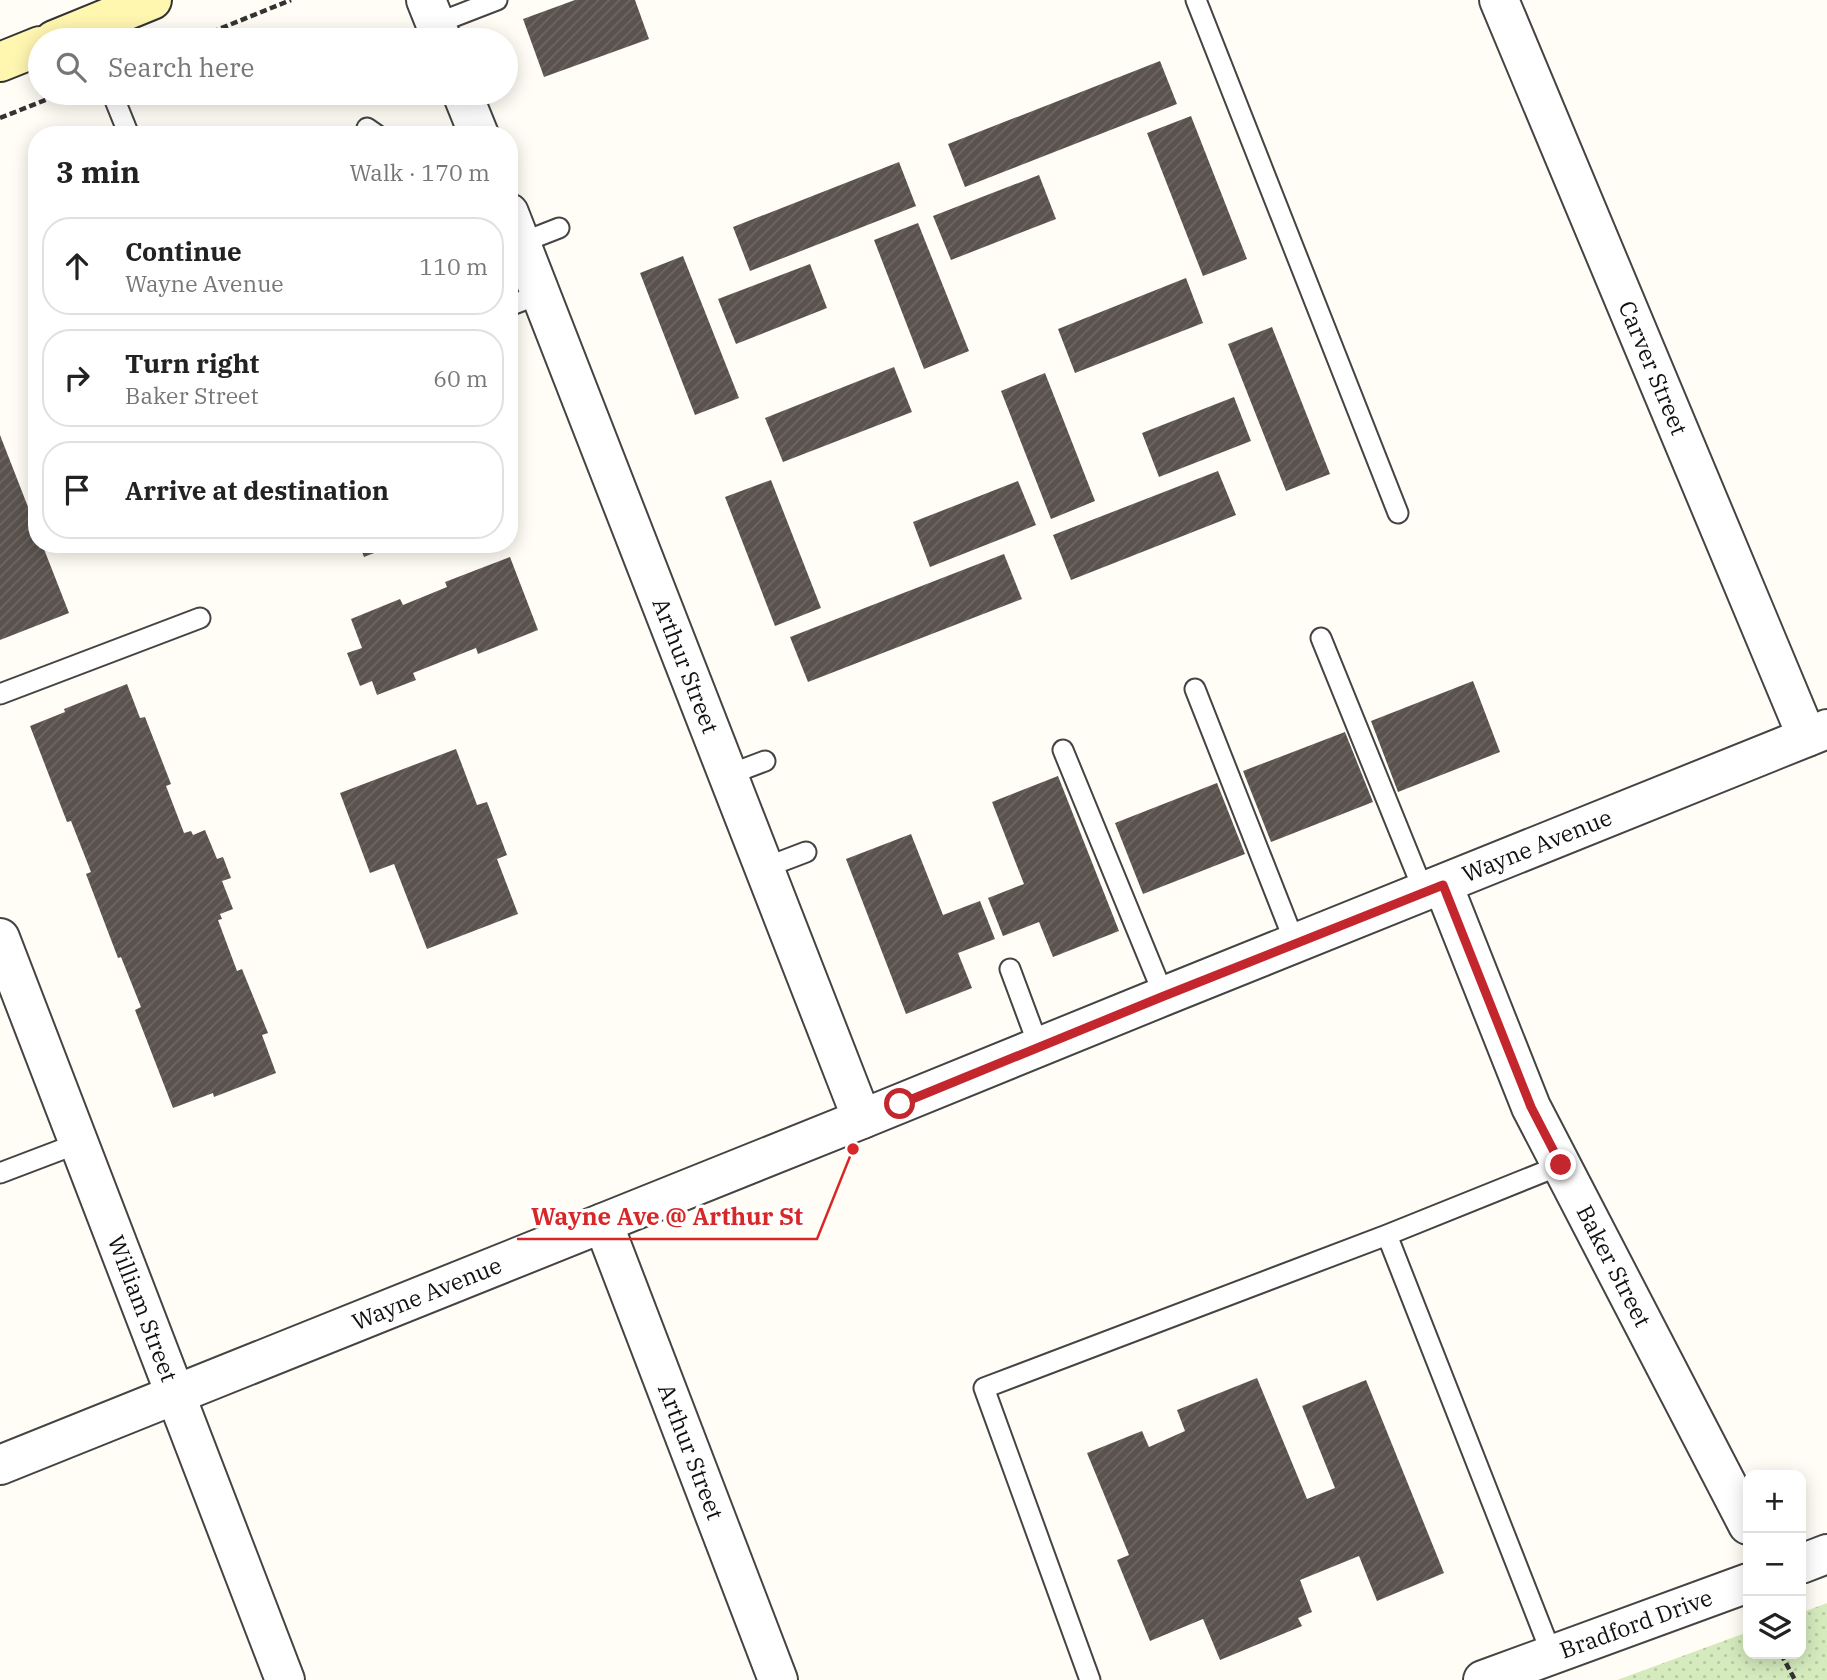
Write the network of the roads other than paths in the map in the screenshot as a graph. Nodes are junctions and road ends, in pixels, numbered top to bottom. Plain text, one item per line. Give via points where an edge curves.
1 (152, 0) edge
2 (497, 0) edge
3 (1196, 0) edge
4 (1499, 0) edge
5 (434, 22) edge
6 (93, 28) edge
7 (28, 51) edge
8 (0, 62) edge
9 (117, 105) edge
10 (467, 105) edge
11 (125, 126) edge
12 (475, 126) edge
13 (559, 228) dead end
14 (518, 234) edge
15 (518, 262) edge
16 (525, 300) edge
17 (1398, 513) dead end
18 (200, 618) dead end
19 (1321, 638) dead end
20 (1195, 689) dead end
21 (0, 694) edge
22 (1817, 733) edge
23 (1063, 750) dead end
24 (765, 761) dead end
25 (728, 775) junction
26 (806, 852) dead end
27 (764, 869) junction
28 (1433, 888) junction
29 (0, 938) edge
30 (1295, 943) junction
31 (1010, 969) dead end
32 (1164, 996) junction
33 (1039, 1047) junction
34 (862, 1119) junction
35 (79, 1143) junction
36 (1561, 1165) junction
37 (0, 1174) edge
38 (603, 1223) junction
39 (1387, 1235) junction
40 (175, 1395) junction
41 (0, 1465) edge
42 (1743, 1515) edge
43 (1827, 1554) edge
44 (1806, 1561) edge
45 (1743, 1585) edge
46 (1552, 1655) junction
47 (285, 1680) edge
48 (778, 1680) edge
49 (1090, 1680) edge
50 (1483, 1680) edge

1 - 6 main road
2 - 5 lane
3 - 17 lane
4 - 22 street, Carver Street
7 - 8 main road
9 - 11 lane
10 - 12 street
13 - 14 lane
15 - 16 street, Arthur Street
16 - 25 street, Arthur Street
18 - 21 lane
19 - 28 lane
20 - 30 lane
22 - 28 street, Wayne Avenue
23 - 32 lane
24 - 25 lane
25 - 27 street, Arthur Street
26 - 27 lane
27 - 34 street, Arthur Street
28 - 30 street, Wayne Avenue
28 - 36 street, Baker Street
29 - 35 street, William Street
30 - 32 street, Wayne Avenue
31 - 33 lane
32 - 33 street, Wayne Avenue
33 - 34 street, Wayne Avenue
34 - 38 street, Wayne Avenue
35 - 37 lane
35 - 40 street, William Street
36 - 39 lane
36 - 42 street, Baker Street
38 - 40 street, Wayne Avenue
38 - 48 street, Arthur Street
39 - 46 lane
39 - 49 lane via 984,1388
40 - 41 street, Wayne Avenue
40 - 47 street, William Street
43 - 44 street
45 - 46 street, Bradford Drive
46 - 50 street, Bradford Drive

